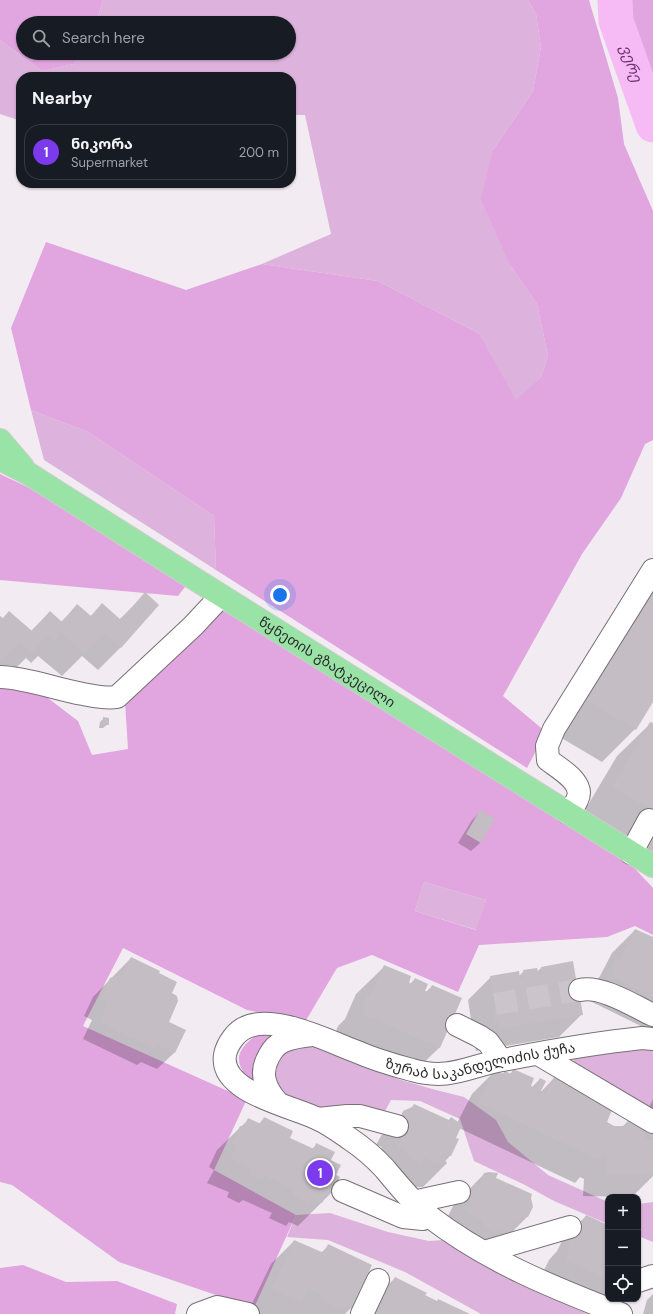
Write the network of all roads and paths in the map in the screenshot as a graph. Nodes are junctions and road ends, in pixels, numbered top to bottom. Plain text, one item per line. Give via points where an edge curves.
1 (0, 440) edge
2 (0, 460) edge
3 (29, 474) junction
4 (653, 570) edge
5 (221, 596) junction
6 (0, 677) edge
7 (568, 813) junction
8 (653, 822) edge
9 (631, 852) junction
10 (653, 866) edge
11 (580, 990) tunnel mouth
12 (653, 1014) edge
13 (457, 1025) dead end
14 (313, 1035) junction
15 (653, 1039) edge
16 (538, 1054) junction
17 (501, 1060) junction
18 (277, 1102) junction
19 (318, 1119) junction
20 (653, 1122) edge
21 (397, 1126) dead end
22 (343, 1191) dead end
23 (459, 1192) dead end
24 (421, 1209) junction
25 (570, 1227) dead end
26 (484, 1252) junction
27 (653, 1276) edge
28 (378, 1280) dead end
29 (641, 1280) edge
30 (610, 1306) edge
31 (198, 1314) edge
32 (248, 1314) edge
33 (362, 1314) edge

1 - 3 main road
2 - 3 main road, წყნეთის გზატკეცილი
3 - 5 main road, წყნეთის გზატკეცილი
4 - 7 street via 554,729 548,746 548,760 577,783 578,799
5 - 6 street via 193,626 117,697 106,698 13,677
5 - 7 main road, წყნეთის გზატკეცილი
7 - 9 main road, წყნეთის გზატკეცილი
8 - 9 street via 649,820
9 - 10 main road, წყნეთის გზატკეცილი
11 - 12 street via 593,989
13 - 17 street via 488,1042
14 - 17 street, ზურაბ საკანდელიძის ქუჩა via 363,1055 431,1074 455,1073
14 - 18 street, ზურაბ საკანდელიძის ქუჩა via 283,1041 272,1050 266,1061 263,1072 265,1084
14 - 18 street, ზურაბ საკანდელიძის ქუჩა via 282,1024 267,1023 244,1028 229,1044 225,1055 229,1075 259,1097
15 - 16 street, ზურაბ საკანდელიძის ქუჩა via 608,1042
16 - 17 street, ზურაბ საკანდელიძის ქუჩა
16 - 20 street
18 - 19 street, ზურაბ საკანდელიძის ქუჩა
19 - 21 street via 360,1116
19 - 24 street, ზურაბ საკანდელიძის ქუჩა via 351,1139 382,1167
22 - 24 street via 403,1217 423,1219
23 - 24 street
24 - 26 street, ზურაბ საკანდელიძის ქუჩა
25 - 26 street
26 - 30 street, ზურაბ საკანდელიძის ქუჩა via 524,1274
27 - 29 street
28 - 33 street
31 - 32 street via 217,1307

